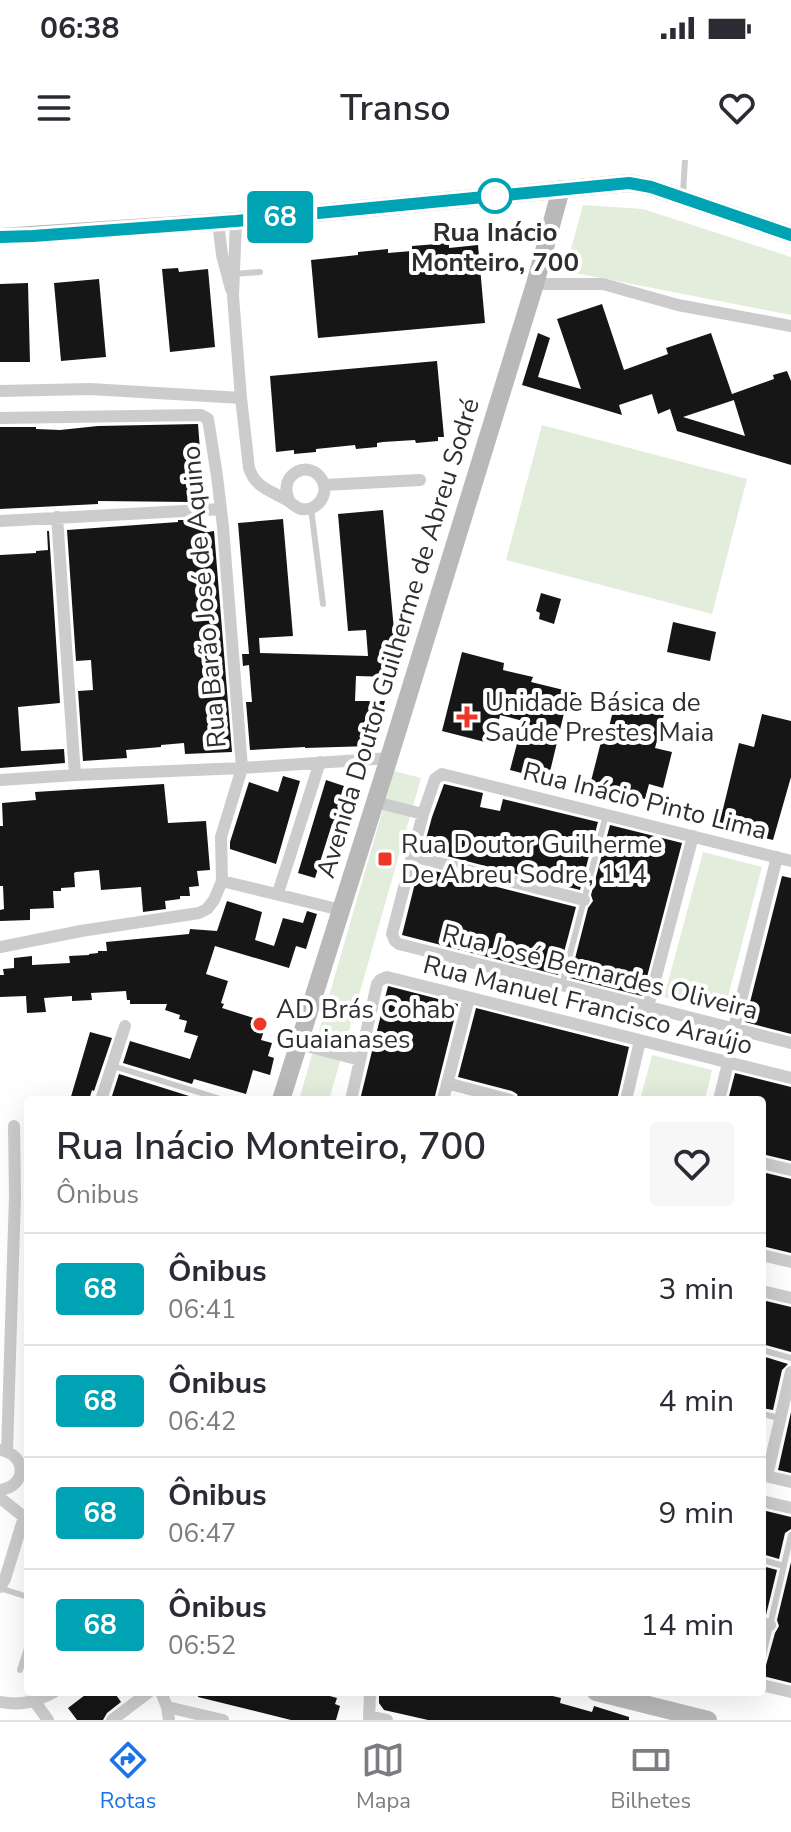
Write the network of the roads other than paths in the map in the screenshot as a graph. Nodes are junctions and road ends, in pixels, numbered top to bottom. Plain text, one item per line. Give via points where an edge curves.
1 (685, 160) edge
2 (561, 189) junction
3 (682, 198) junction
4 (227, 222) junction
5 (791, 235) edge
6 (0, 237) edge
7 (260, 272) dead end
8 (231, 274) junction
9 (535, 284) junction
10 (791, 326) edge
11 (0, 391) edge
12 (241, 398) junction
13 (0, 418) edge
14 (420, 480) dead end
15 (324, 485) junction
16 (289, 500) junction
17 (311, 508) junction
18 (221, 509) junction
19 (57, 517) junction
20 (0, 521) edge
21 (323, 604) dead end
22 (389, 758) junction
23 (320, 762) junction
24 (242, 768) junction
25 (75, 775) junction
26 (0, 780) edge
27 (375, 802) junction
28 (423, 814) junction
29 (606, 814) junction
30 (693, 836) junction
31 (412, 856) junction
32 (777, 857) junction
33 (791, 861) edge
34 (222, 881) junction
35 (278, 893) junction
36 (584, 900) junction
37 (341, 910) junction
38 (0, 947) edge
39 (562, 985) junction
40 (469, 998) junction
41 (648, 1007) junction
42 (125, 1026) dead end
43 (734, 1028) junction
44 (640, 1041) junction
45 (791, 1043) edge
46 (299, 1044) junction
47 (360, 1060) junction
48 (728, 1063) junction
49 (113, 1066) junction
50 (791, 1078) edge
51 (447, 1083) junction
52 (102, 1096) edge
53 (211, 1096) edge
54 (282, 1096) edge
55 (352, 1096) edge
56 (444, 1096) edge
57 (495, 1096) edge
58 (627, 1096) edge
59 (720, 1096) edge
60 (14, 1126) dead end
61 (766, 1164) edge
62 (791, 1170) edge
63 (766, 1256) edge
64 (791, 1262) edge
65 (766, 1292) edge
66 (791, 1298) edge
67 (766, 1351) edge
68 (791, 1358) edge
69 (791, 1372) edge
70 (766, 1415) edge
71 (779, 1418) junction
72 (3, 1450) edge
73 (766, 1467) edge
74 (766, 1476) edge
75 (791, 1482) edge
76 (3, 1498) edge
77 (766, 1502) edge
78 (791, 1508) edge
79 (791, 1535) edge
80 (766, 1561) edge
81 (784, 1566) junction
82 (0, 1587) edge
83 (24, 1596) edge
84 (766, 1624) edge
85 (24, 1658) edge
86 (20, 1670) dead end
87 (766, 1686) edge
88 (791, 1692) edge
89 (46, 1696) edge
90 (144, 1696) edge
91 (370, 1696) edge
92 (612, 1696) edge
93 (0, 1702) edge
94 (35, 1702) junction
95 (168, 1713) edge
96 (369, 1718) edge
97 (48, 1720) edge
98 (112, 1720) edge
99 (223, 1720) edge
100 (387, 1720) edge
101 (708, 1720) edge

1 - 3 lane
2 - 3 street via 629,183
2 - 4 street
2 - 9 street, Avenida Doutor Guilherme de Abreu Sodré
3 - 5 street
4 - 6 street
4 - 8 street
7 - 8 lane
8 - 12 street
9 - 10 street via 603,284 678,305
9 - 22 street, Avenida Doutor Guilherme de Abreu Sodré
11 - 12 street via 90,389
12 - 16 street via 252,476 269,492
13 - 18 street, Rua Barão José de Aquino via 205,416
14 - 15 street
15 - 16 street via 315,473 300,471 286,485
15 - 17 street via 322,499
16 - 17 street via 301,509
17 - 21 lane
18 - 19 street
18 - 24 street, Rua Barão José de Aquino
19 - 20 street
19 - 25 street
22 - 23 street
22 - 27 street, Avenida Doutor Guilherme de Abreu Sodré
23 - 24 street
23 - 35 street
24 - 25 street
24 - 34 street, Rua Barão José de Aquino via 221,837
25 - 26 street
27 - 28 street
27 - 37 street, Avenida Doutor Guilherme de Abreu Sodré
28 - 29 street, Rua Inácio Pinto Lima via 435,779 442,774
28 - 31 street
29 - 30 street, Rua Inácio Pinto Lima
29 - 36 lane
30 - 32 street, Rua Inácio Pinto Lima
30 - 41 street
31 - 36 street
31 - 39 street, Rua José Bernardes Oliveira via 392,934 395,941
32 - 33 street, Rua Inácio Pinto Lima
32 - 43 street
34 - 35 street
34 - 38 street via 214,900 199,913
35 - 37 street
36 - 39 lane
37 - 46 street, Avenida Doutor Guilherme de Abreu Sodré
39 - 41 street, Rua José Bernardes Oliveira
40 - 44 street, Rua Manuel Francisco Araújo
40 - 47 street, Rua Manuel Francisco Araújo via 387,977 380,980
40 - 51 street
41 - 43 street, Rua José Bernardes Oliveira
42 - 49 street
43 - 45 street, Rua José Bernardes Oliveira
44 - 48 street, Rua Manuel Francisco Araújo
44 - 58 street
46 - 47 street
46 - 54 street, Avenida Doutor Guilherme de Abreu Sodré
47 - 55 street
48 - 50 street, Rua Manuel Francisco Araújo
48 - 59 street
49 - 52 street
49 - 53 lane
51 - 56 street
51 - 57 street
60 - 72 street
61 - 62 street
63 - 64 street
65 - 66 street
67 - 68 lane
69 - 71 street
70 - 71 lane
71 - 73 street
72 - 76 street via 17,1459 20,1470
74 - 75 street
76 - 82 street via 24,1517
77 - 78 street
79 - 81 lane
80 - 81 lane
81 - 84 lane
82 - 83 lane
85 - 86 lane
87 - 88 street
89 - 94 street
90 - 98 street
91 - 96 street
92 - 101 street
93 - 94 street
94 - 97 street
95 - 99 street
96 - 100 street

